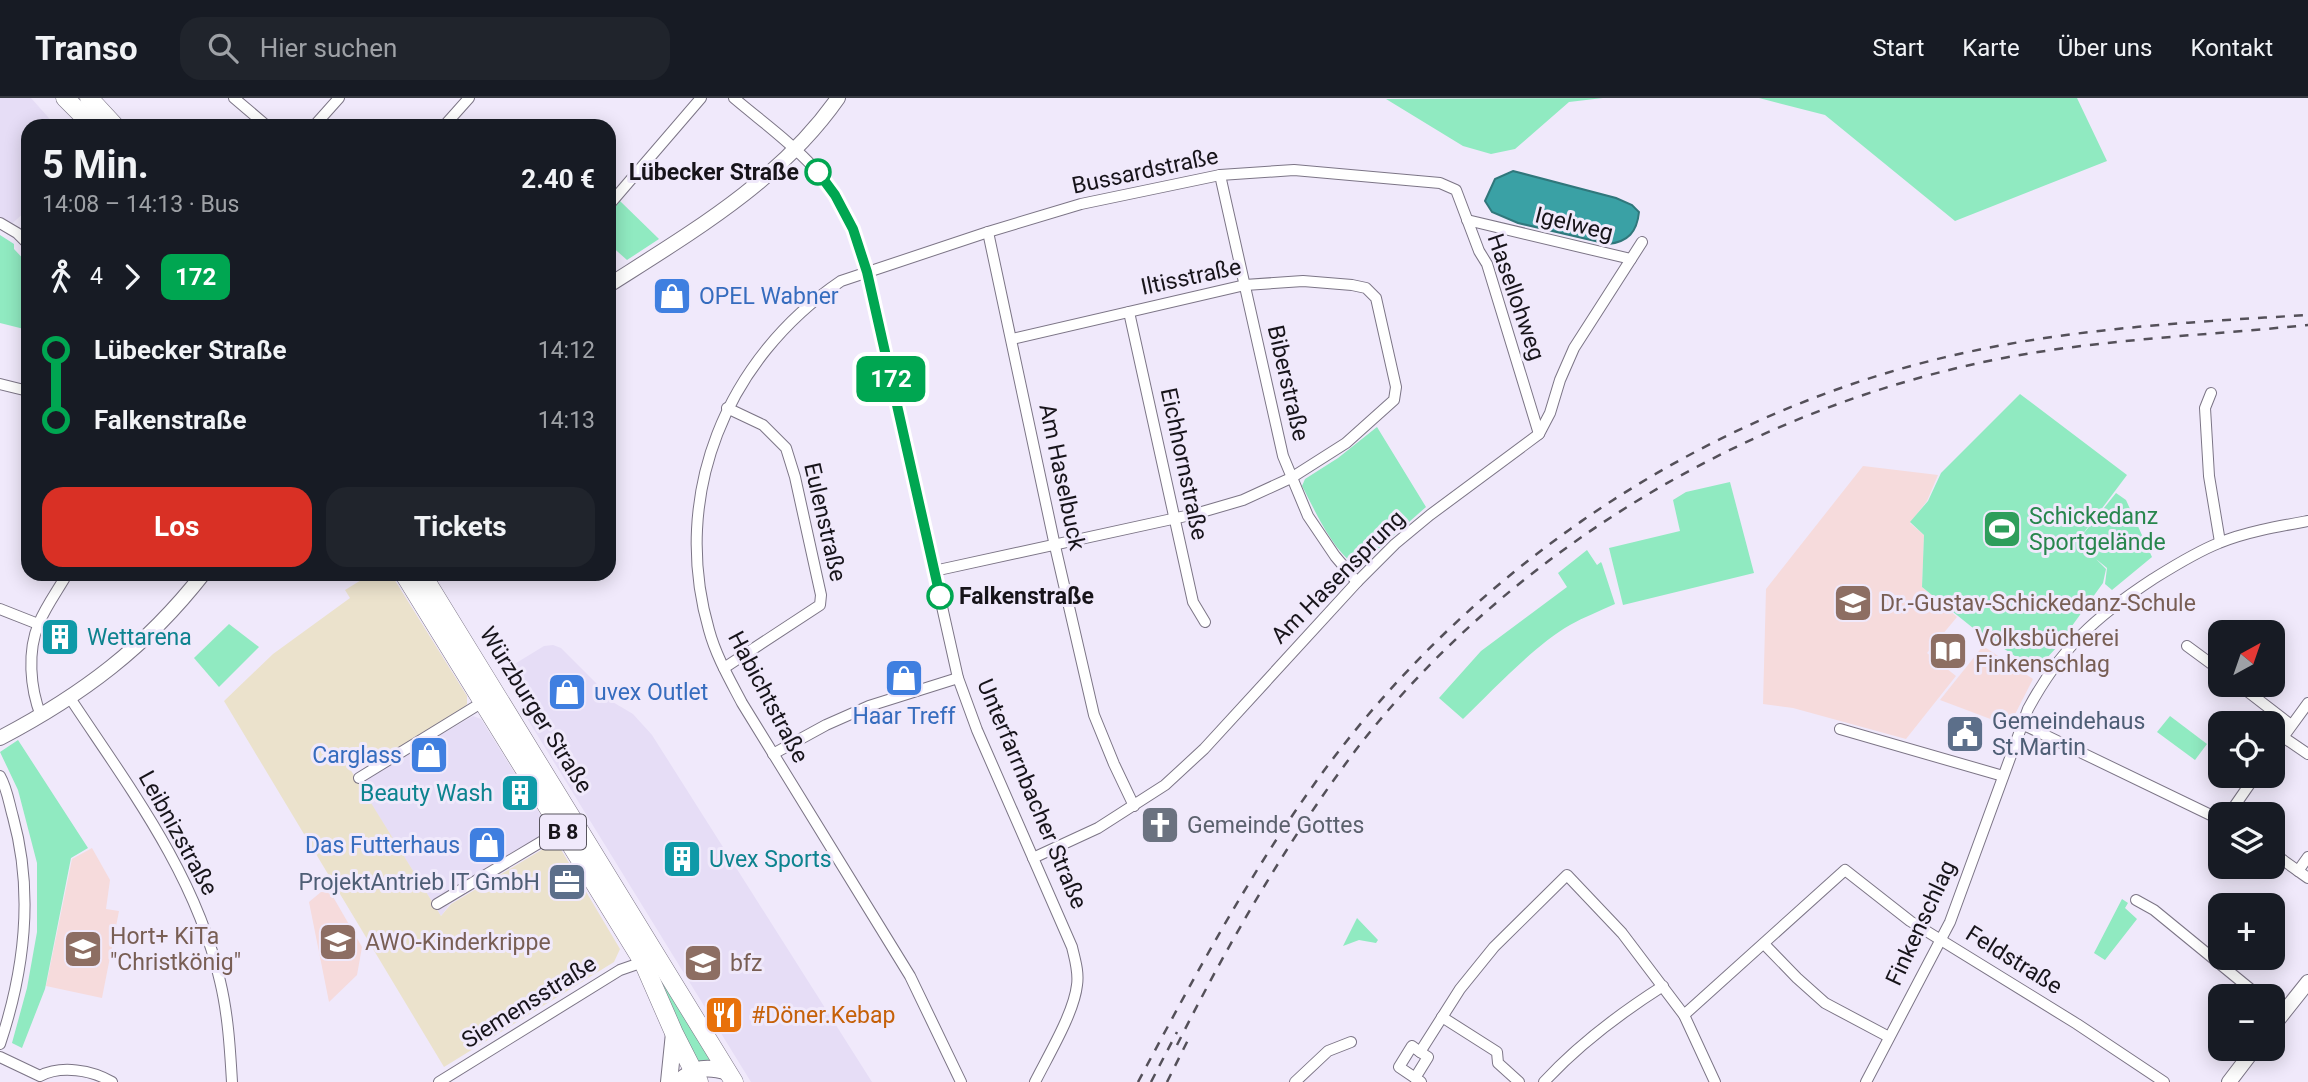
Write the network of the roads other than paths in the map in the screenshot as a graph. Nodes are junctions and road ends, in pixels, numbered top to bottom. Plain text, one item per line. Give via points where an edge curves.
1 (65, 98) edge
2 (89, 98) edge
3 (234, 98) edge
4 (339, 98) edge
5 (469, 98) edge
6 (701, 98) edge
7 (734, 98) edge
8 (838, 98) edge
9 (86, 119) edge
10 (108, 119) edge
11 (259, 119) edge
12 (320, 119) edge
13 (450, 119) edge
14 (795, 150) junction
15 (1220, 175) junction
16 (1440, 183) joint
17 (616, 197) edge
18 (1467, 220) junction
19 (0, 223) edge
20 (988, 232) junction
21 (21, 237) edge
22 (1642, 242) dead end
23 (1631, 259) junction
24 (867, 272) junction
25 (616, 280) edge
26 (1245, 285) junction
27 (1129, 312) junction
28 (1012, 339) junction
29 (0, 384) edge
30 (21, 389) edge
31 (2211, 393) dead end
32 (727, 408) junction
33 (1539, 434) junction
34 (1291, 478) junction
35 (1173, 518) junction
36 (2308, 521) edge
37 (2220, 542) junction
38 (1055, 546) junction
39 (934, 571) junction
40 (62, 581) edge
41 (197, 581) edge
42 (409, 581) edge
43 (426, 581) edge
44 (1357, 582) junction
45 (0, 609) edge
46 (1205, 622) dead end
47 (38, 624) junction
48 (2187, 646) dead end
49 (2208, 661) edge
50 (724, 668) junction
51 (958, 678) junction
52 (2255, 697) edge
53 (70, 698) junction
54 (490, 698) junction
55 (2308, 703) edge
56 (41, 716) junction
57 (2022, 724) junction
58 (2291, 725) junction
59 (1840, 729) dead end
60 (2285, 734) edge
61 (0, 738) edge
62 (2285, 738) edge
63 (773, 754) junction
64 (2308, 754) edge
65 (0, 776) edge
66 (2003, 776) junction
67 (359, 778) dead end
68 (1134, 806) junction
69 (2208, 814) edge
70 (561, 830) junction
71 (2308, 857) edge
72 (1033, 858) junction
73 (2285, 862) edge
74 (2298, 871) junction
75 (2308, 878) edge
76 (2136, 900) dead end
77 (438, 904) dead end
78 (1942, 940) junction
79 (1765, 945) junction
80 (643, 962) junction
81 (672, 980) junction
82 (2308, 982) edge
83 (2244, 984) edge
84 (1662, 986) junction
85 (2285, 1006) edge
86 (1684, 1015) junction
87 (1442, 1017) junction
88 (674, 1033) junction
89 (1889, 1037) junction
90 (1351, 1042) dead end
91 (0, 1044) edge
92 (1420, 1052) junction
93 (0, 1058) edge
94 (2245, 1061) edge
95 (731, 1077) edge
96 (690, 1078) edge
97 (1418, 1080) edge
98 (112, 1082) edge
99 (232, 1082) edge
100 (439, 1082) edge
101 (669, 1082) edge
102 (961, 1082) edge
103 (1035, 1082) edge
104 (1295, 1082) edge
105 (1519, 1082) edge
106 (1544, 1082) edge
107 (1715, 1082) edge
108 (1866, 1082) edge
109 (2164, 1082) edge
110 (2228, 1082) edge

1 - 9 main road
2 - 10 main road
3 - 11 street
4 - 12 street
5 - 13 street
6 - 17 street
7 - 14 street, Unterfarrnbacher Straße
8 - 14 street
14 - 24 street, Unterfarrnbacher Straße via 835,195 853,229
14 - 25 street via 733,202
15 - 16 street, Bussardstraße via 1294,170
15 - 20 street, Bussardstraße via 1081,204
15 - 26 street, Biberstraße
16 - 18 street, Hasellohweg via 1456,190
18 - 23 street, Igelweg
18 - 33 street, Hasellohweg via 1487,264
19 - 21 street
20 - 24 street, Bussardstraße
20 - 28 street, Am Haselbuck
22 - 23 street, Am Hasensprung
23 - 33 street, Am Hasensprung via 1574,348
24 - 32 street, Habichtstraße via 841,281 795,317 752,366
24 - 39 street, Unterfarrnbacher Straße
26 - 27 street, Iltisstraße
26 - 34 street, Biberstraße
26 - 34 street, Iltisstraße via 1352,285 1366,288 1376,298 1396,387 1394,400 1346,443
27 - 28 street, Iltisstraße
27 - 35 street, Eichhornstraße
28 - 38 street, Am Haselbuck
29 - 30 street
31 - 37 street via 2205,408 2209,476
32 - 50 street, Habichtstraße via 700,502 697,550 709,631
32 - 50 street, Eulenstraße via 763,425 786,448 821,596 820,605
33 - 44 street, Am Hasensprung via 1430,515
34 - 35 street via 1243,500
34 - 44 street, Biberstraße via 1308,516
35 - 38 street
35 - 46 street, Eichhornstraße via 1192,602
36 - 37 street, Finkenschlag
37 - 57 street, Finkenschlag via 2168,569 2087,628 2043,681
38 - 39 street
38 - 68 street, Am Haselbuck via 1094,715
39 - 51 street, Unterfarrnbacher Straße
40 - 47 street
41 - 53 street via 137,648
42 - 54 main road, Würzburger Straße / B 8
43 - 54 main road, Würzburger Straße / B 8
44 - 68 street, Am Hasensprung via 1204,749
45 - 47 street
47 - 56 street via 31,662
48 - 49 street
50 - 63 street, Habichtstraße
51 - 63 street via 869,706
51 - 72 street, Unterfarrnbacher Straße
52 - 58 street
53 - 56 street
53 - 99 street, Leibnizstraße via 150,818 192,899 220,979
54 - 67 street, Würzburger Straße
54 - 70 main road, Würzburger Straße / B 8
54 - 81 main road, Würzburger Straße / B 8
55 - 58 street
56 - 61 street
57 - 66 street, Finkenschlag
57 - 69 street
58 - 60 street
59 - 66 street
62 - 64 street
63 - 102 street, Habichtstraße via 910,976
65 - 91 street via 20,844 26,919 22,957
66 - 78 street, Finkenschlag
68 - 72 street, Am Hasensprung
70 - 77 street
70 - 80 main road, Würzburger Straße / B 8
71 - 74 street
72 - 103 street, Unterfarrnbacher Straße via 1072,947 1077,972 1073,1004
73 - 74 street
74 - 75 street
76 - 83 street
78 - 79 street, Feldstraße via 1845,870
78 - 89 street, Finkenschlag
78 - 109 street, Feldstraße
79 - 86 street
79 - 89 street via 1825,1003
80 - 81 street, Würzburger Straße
80 - 88 main road, Würzburger Straße / B 8
80 - 100 street, Siemensstraße via 620,970
81 - 95 main road, Würzburger Straße / B 8
82 - 85 street
84 - 86 street
84 - 87 street via 1622,933 1567,876 1494,947
84 - 106 street via 1594,1034
86 - 107 street
87 - 92 street
87 - 105 street via 1497,1052 1498,1063
88 - 96 main road, Würzburger Straße / B 8
88 - 101 main road
89 - 108 street, Finkenschlag
90 - 104 street via 1328,1051
92 - 97 street via 1428,1057
92 - 97 street via 1412,1046 1399,1067
93 - 98 street via 40,1076 71,1070
94 - 110 street
95 - 96 main road via 713,1068

